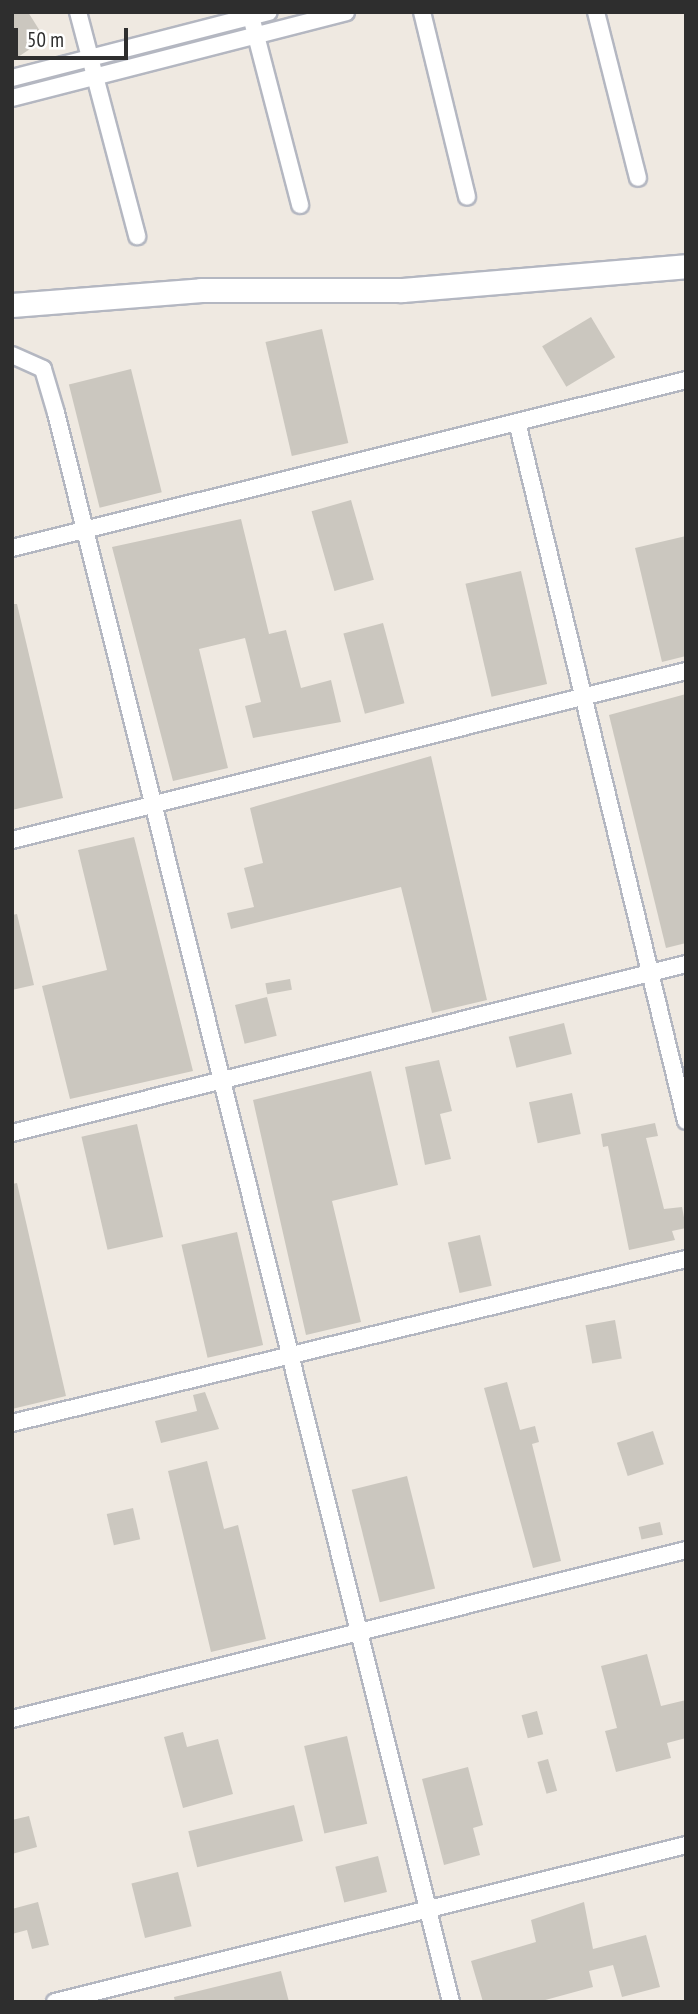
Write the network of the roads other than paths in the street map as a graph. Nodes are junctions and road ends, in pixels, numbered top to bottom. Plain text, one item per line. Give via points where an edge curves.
1 (78, 12) edge
2 (269, 12) edge
3 (346, 12) edge
4 (422, 12) edge
5 (596, 12) edge
6 (250, 15) edge
7 (256, 35) junction
8 (90, 58) junction
9 (94, 75) junction
10 (12, 78) edge
11 (12, 97) edge
12 (638, 178) dead end
13 (467, 197) dead end
14 (300, 205) dead end
15 (136, 236) dead end
16 (686, 266) edge
17 (12, 305) edge
18 (12, 355) edge
19 (686, 380) edge
20 (517, 422) junction
21 (83, 530) junction
22 (12, 548) edge
23 (686, 671) edge
24 (583, 698) junction
25 (150, 806) junction
26 (12, 840) edge
27 (686, 964) edge
28 (650, 973) junction
29 (220, 1081) junction
30 (686, 1121) edge
31 (12, 1133) edge
32 (686, 1259) edge
33 (292, 1353) junction
34 (12, 1423) edge
35 (686, 1550) edge
36 (358, 1633) junction
37 (12, 1719) edge
38 (686, 1845) edge
39 (428, 1910) junction
40 (55, 2002) edge
41 (451, 2002) edge

1 - 8 street
2 - 6 street
3 - 7 street
4 - 13 street
5 - 12 street
6 - 7 street
6 - 8 street
7 - 9 street
7 - 14 street
8 - 9 street
8 - 10 street
9 - 11 street
9 - 15 street
16 - 17 street via 402,290 201,290
18 - 21 street via 43,369
19 - 20 street
20 - 21 street
20 - 24 street
21 - 22 street
21 - 25 street
23 - 24 street
24 - 25 street
24 - 28 street
25 - 26 street
25 - 29 street
27 - 28 street
28 - 29 street
28 - 30 street
29 - 31 street
29 - 33 street
32 - 33 street
33 - 34 street
33 - 36 street
35 - 36 street
36 - 37 street
36 - 39 street
38 - 39 street
39 - 40 street
39 - 41 street

